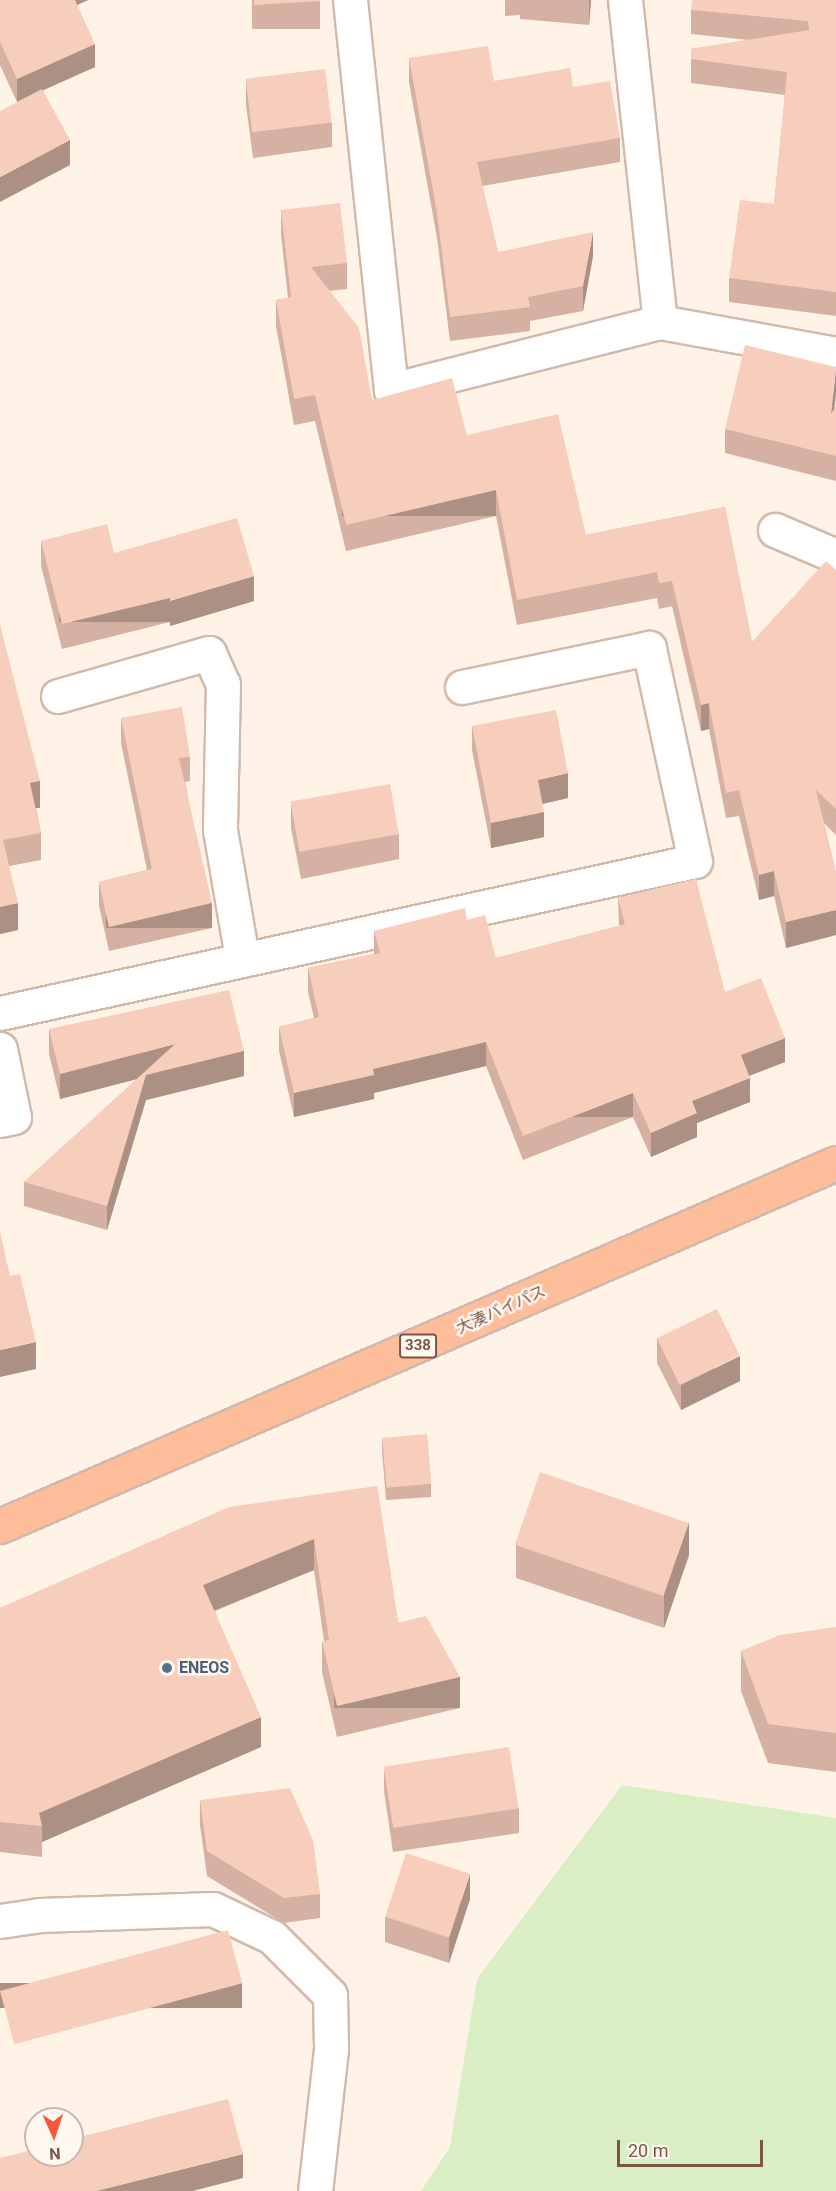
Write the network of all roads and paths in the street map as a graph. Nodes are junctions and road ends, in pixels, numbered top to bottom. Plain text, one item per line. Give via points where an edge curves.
1 (350, 0) edge
2 (625, 0) edge
3 (660, 322) junction
4 (836, 354) edge
5 (775, 530) dead end
6 (836, 556) edge
7 (462, 687) dead end
8 (58, 696) dead end
9 (242, 958) junction
10 (0, 1013) edge
11 (0, 1049) edge
12 (0, 1120) edge
13 (836, 1163) edge
14 (0, 1526) edge
15 (0, 1921) edge
16 (315, 2191) edge

1 - 3 street via 391,390
2 - 3 street
3 - 4 street
5 - 6 street
7 - 9 street via 648,648 695,861
8 - 9 street via 209,653 223,684 220,830
9 - 10 street
11 - 12 street via 14,1117
13 - 14 highway, 大湊バイパス / 338
15 - 16 street via 40,1915 213,1909 272,1937 330,1995 331,2049

